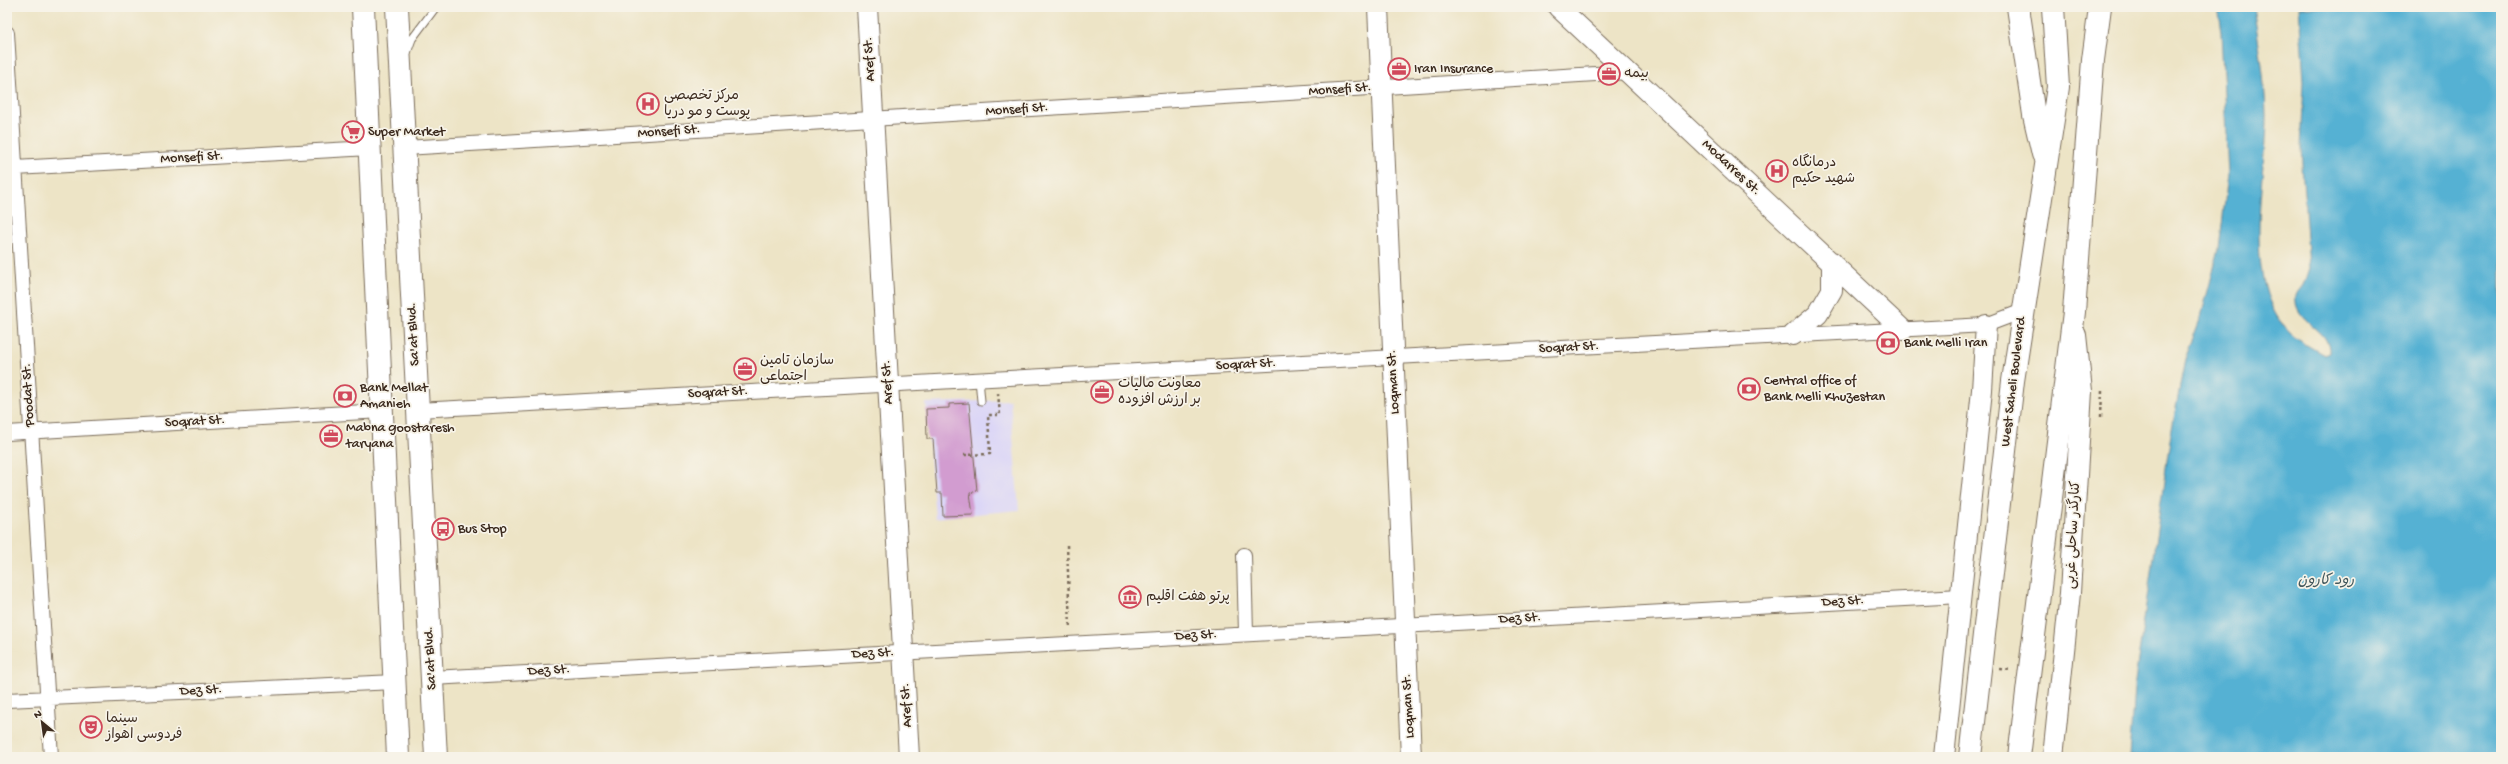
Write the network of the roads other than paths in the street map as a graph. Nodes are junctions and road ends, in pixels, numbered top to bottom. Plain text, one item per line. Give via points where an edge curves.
1 (364, 7) edge
2 (397, 7) edge
3 (436, 7) edge
4 (867, 7) edge
5 (1378, 7) edge
6 (1558, 7) edge
7 (2018, 7) edge
8 (2052, 7) edge
9 (2059, 7) edge
10 (2100, 7) edge
11 (2054, 32) junction
12 (7, 33) edge
13 (401, 68) junction
14 (1628, 72) junction
15 (1381, 88) junction
16 (873, 119) junction
17 (370, 148) junction
18 (405, 148) junction
19 (2046, 167) junction
20 (15, 168) junction
21 (11, 186) edge
22 (1832, 262) junction
23 (2023, 311) junction
24 (2074, 312) junction
25 (1986, 325) junction
26 (1903, 330) junction
27 (1793, 335) junction
28 (1393, 357) junction
29 (979, 379) junction
30 (888, 384) junction
31 (980, 401) dead end
32 (418, 410) junction
33 (382, 411) junction
34 (31, 431) junction
35 (7, 433) edge
36 (1244, 555) dead end
37 (1960, 596) junction
38 (1405, 624) junction
39 (1246, 633) junction
40 (904, 652) junction
41 (432, 678) junction
42 (395, 682) junction
43 (47, 698) junction
44 (7, 700) edge
45 (51, 757) edge
46 (398, 757) edge
47 (436, 757) edge
48 (910, 757) edge
49 (1411, 757) edge
50 (1944, 757) edge
51 (1970, 757) edge
52 (2019, 757) edge
53 (2053, 757) edge

1 - 17 main road
2 - 13 main road, Sa'at Blvd.
3 - 13 lane via 412,39
4 - 16 street, Aref St.
5 - 15 street, Loqman St.
6 - 14 street, Modarres St.
7 - 19 main road via 2034,115
8 - 11 main road, West Saheli Boulevard
9 - 11 main road
10 - 24 main road via 2093,60
11 - 19 main road, West Saheli Boulevard via 2058,87
12 - 20 street, Poodat St.
13 - 18 main road, Sa'at Blvd.
14 - 15 street, Monsefi St.
14 - 22 street, Modarres St.
15 - 16 street, Monsefi St.
15 - 28 street, Loqman St.
16 - 18 street, Monsefi St.
16 - 30 street, Aref St.
17 - 20 street, Monsefi St.
17 - 33 main road
18 - 32 main road, Sa'at Blvd.
19 - 23 main road, West Saheli Boulevard
20 - 21 street, Poodat St.
21 - 34 street, Poodat St.
22 - 26 street, Modarres St.
22 - 27 street via 1832,290 1818,314
23 - 25 street, Soqrat St.
23 - 51 main road, West Saheli Boulevard
24 - 52 main road
24 - 53 street, کنارگذر ساحلی غربی via 2082,391 2070,592
25 - 26 street, Soqrat St.
25 - 37 street via 1982,390
26 - 27 street, Soqrat St.
27 - 28 street, Soqrat St.
28 - 29 street, Soqrat St.
28 - 38 street, Loqman St.
29 - 30 street, Soqrat St.
29 - 31 lane
30 - 32 street, Soqrat St.
30 - 40 street, Aref St.
32 - 41 main road, Sa'at Blvd.
33 - 34 street, Soqrat St.
33 - 42 main road
34 - 35 street, Soqrat St.
34 - 43 street, Poodat St.
36 - 39 street
37 - 38 street, Dez St.
37 - 50 street
38 - 39 street, Dez St.
38 - 49 street, Loqman St.
39 - 40 street, Dez St.
40 - 41 street, Dez St.
40 - 48 street, Aref St.
41 - 47 main road, Sa'at Blvd.
42 - 43 street, Dez St.
42 - 46 main road
43 - 44 street, Dez St.
43 - 45 street, Poodat St.

